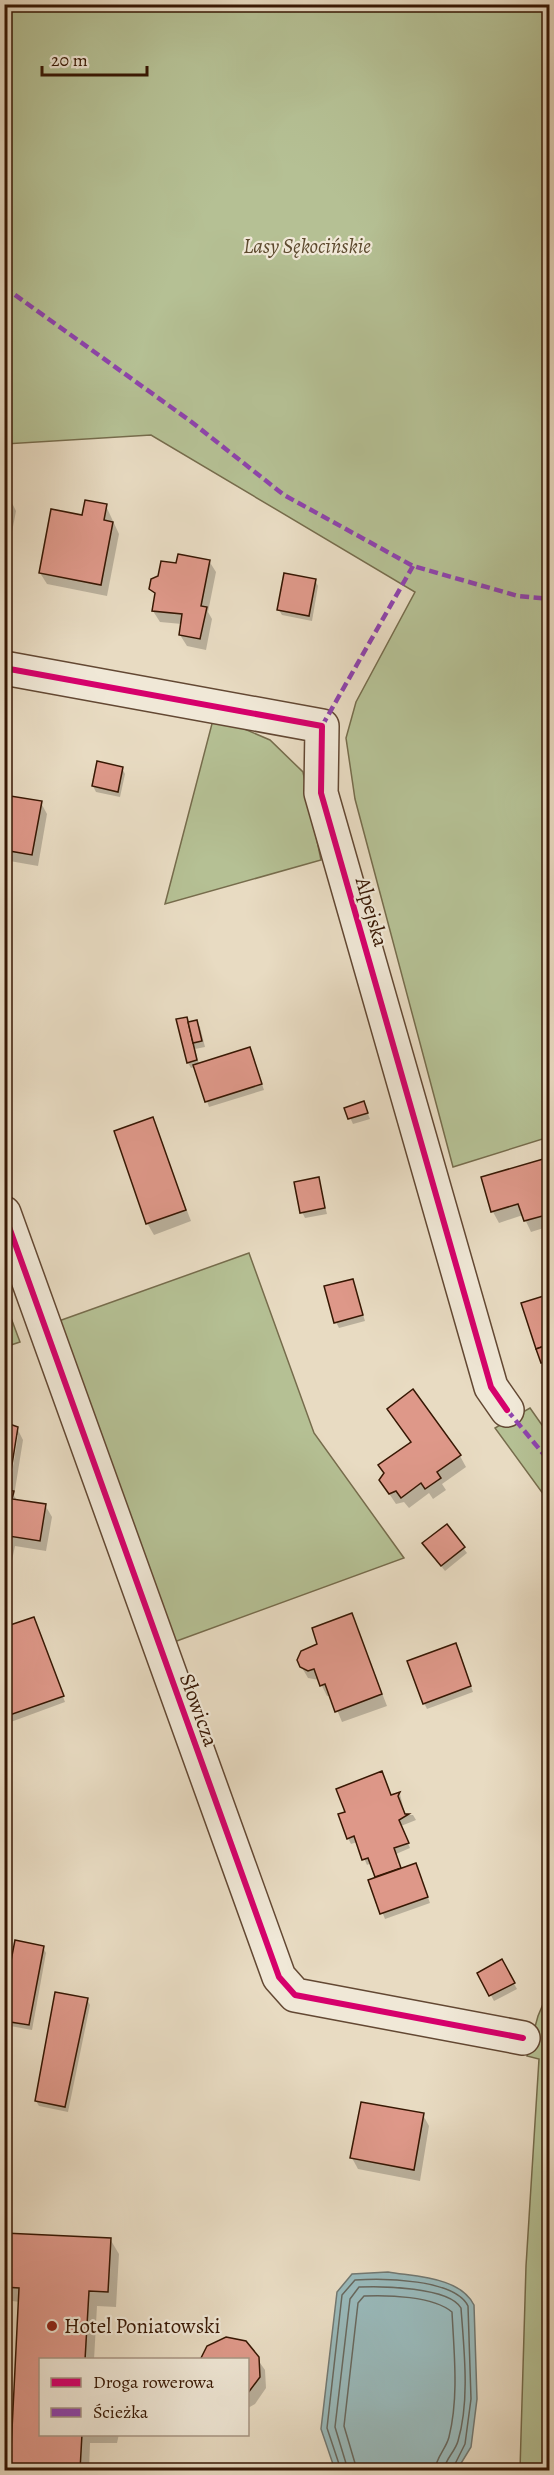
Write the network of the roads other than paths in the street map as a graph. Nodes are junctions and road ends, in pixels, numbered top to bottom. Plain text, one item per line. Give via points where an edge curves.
1 (4, 668) edge
2 (4, 1213) edge
3 (507, 1410) dead end
4 (523, 2038) dead end

1 - 3 street, Alpejska via 322,726 321,793 491,1387
2 - 4 street, Słowicza via 279,1977 296,1995

